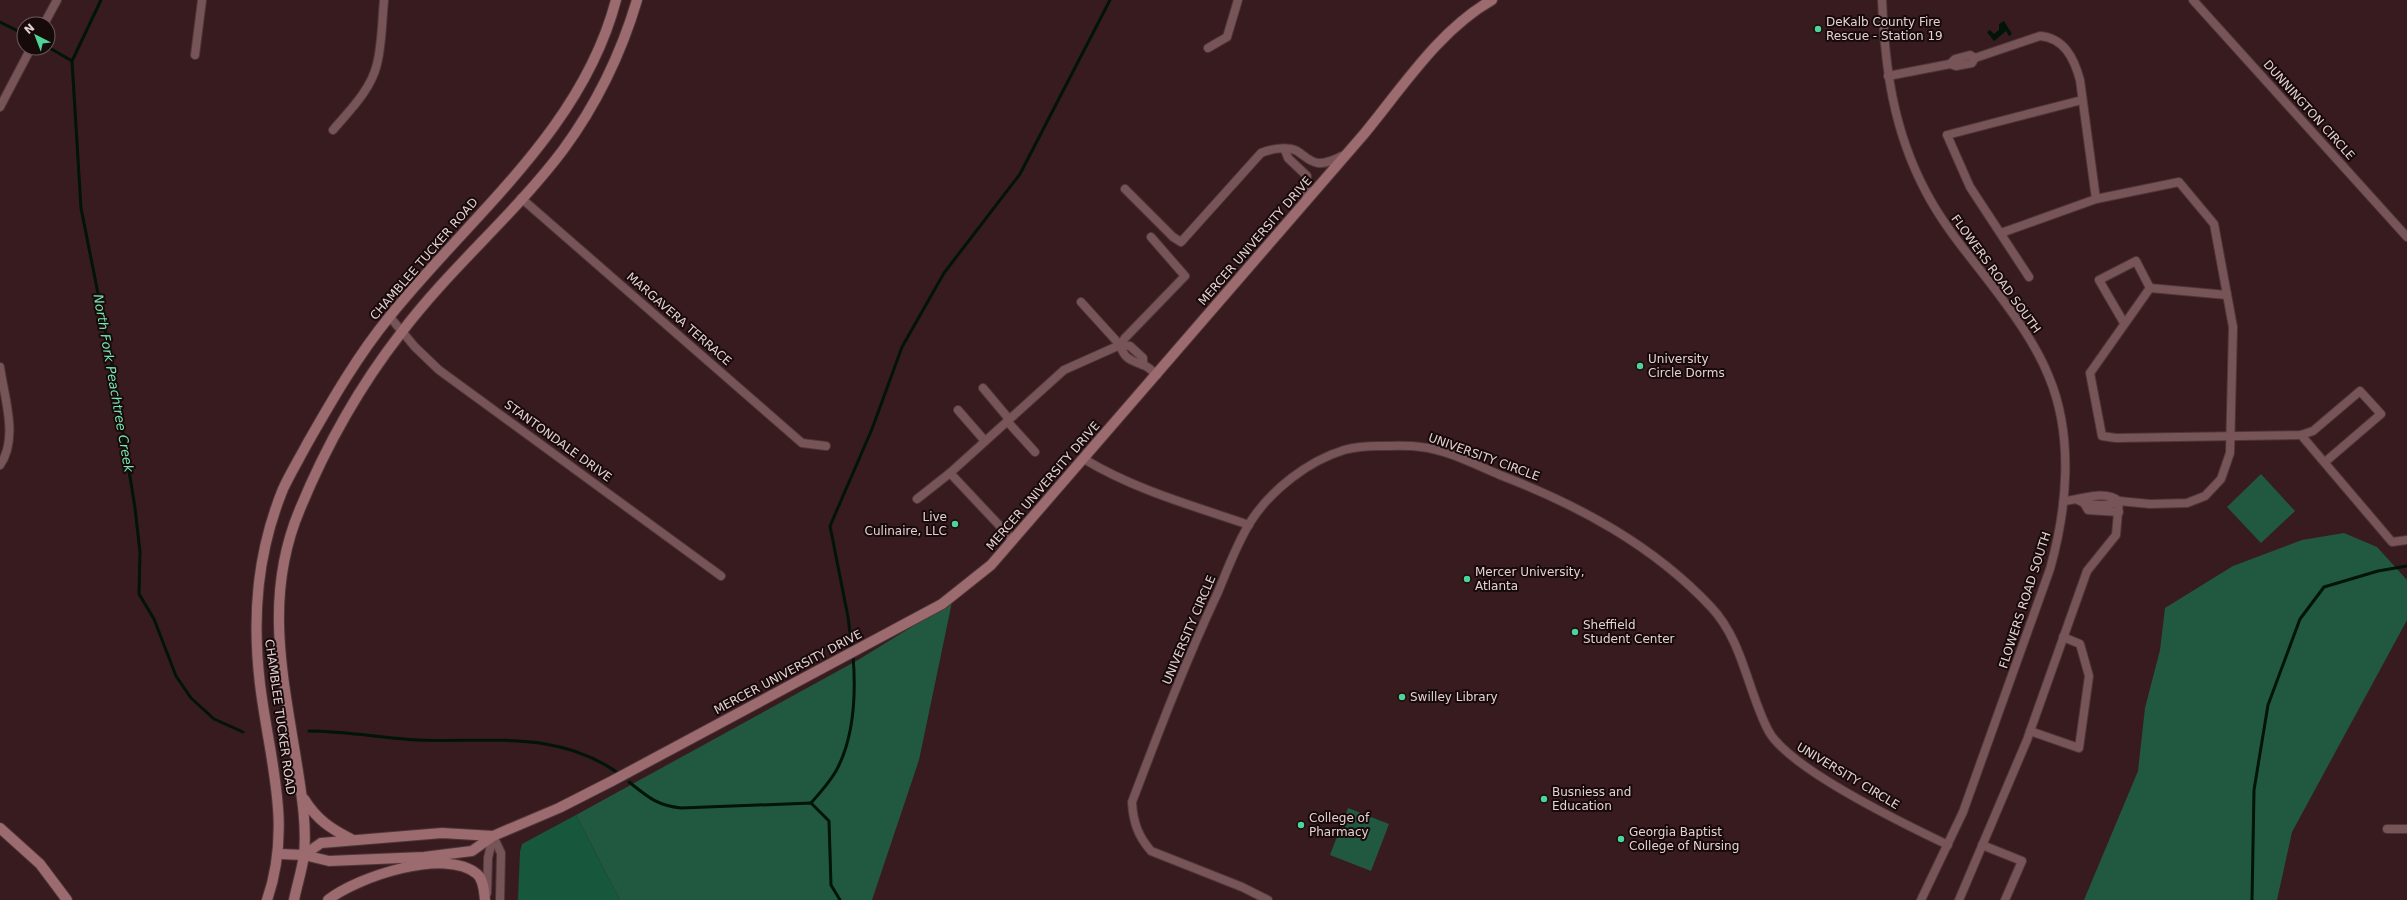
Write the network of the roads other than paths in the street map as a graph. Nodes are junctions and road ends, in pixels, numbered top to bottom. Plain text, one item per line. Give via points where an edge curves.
1 (57, 0) edge
2 (202, 0) edge
3 (384, 0) edge
4 (616, 0) edge
5 (637, 0) edge
6 (1238, 0) edge
7 (1492, 0) edge
8 (1882, 0) edge
9 (2193, 0) edge
10 (48, 16) edge
11 (1208, 48) dead end
12 (195, 55) dead end
13 (27, 56) edge
14 (1888, 76) junction
15 (2082, 100) junction
16 (0, 107) edge
17 (332, 130) dead end
18 (1285, 150) junction
19 (1348, 153) junction
20 (1311, 160) junction
21 (1302, 171) junction
22 (1125, 189) dead end
23 (521, 198) junction
24 (2096, 198) junction
25 (1306, 202) junction
26 (2001, 233) junction
27 (2407, 237) edge
28 (1151, 238) dead end
29 (2029, 277) dead end
30 (2150, 288) junction
31 (2227, 295) junction
32 (1081, 302) dead end
33 (389, 316) junction
34 (2124, 323) junction
35 (401, 332) junction
36 (1120, 345) junction
37 (0, 367) edge
38 (1157, 374) junction
39 (983, 388) dead end
40 (958, 410) dead end
41 (1008, 420) junction
42 (2301, 435) junction
43 (2230, 436) junction
44 (985, 441) junction
45 (826, 446) dead end
46 (1035, 452) dead end
47 (1084, 459) junction
48 (2325, 462) junction
49 (0, 465) edge
50 (950, 473) junction
51 (917, 499) dead end
52 (2064, 501) junction
53 (2119, 501) junction
54 (2081, 502) junction
55 (2119, 512) junction
56 (1249, 525) junction
57 (1013, 540) junction
58 (2407, 540) edge
59 (721, 576) dead end
60 (2063, 637) junction
61 (2030, 732) junction
62 (301, 794) junction
63 (0, 828) edge
64 (2387, 829) dead end
65 (2407, 829) edge
66 (493, 836) junction
67 (355, 840) junction
68 (1948, 845) junction
69 (1982, 845) junction
70 (279, 854) junction
71 (304, 855) junction
72 (67, 900) edge
73 (267, 900) edge
74 (294, 900) edge
75 (328, 900) edge
76 (486, 900) edge
77 (500, 900) edge
78 (1268, 900) edge
79 (1921, 900) edge
80 (1959, 900) edge
81 (2005, 900) edge

1 - 10 street
2 - 12 street
3 - 17 street via 377,65 369,84
4 - 33 main road, CHAMBLEE TUCKER ROAD via 595,60 559,123
5 - 23 main road, CHAMBLEE TUCKER ROAD via 615,61 599,94 563,150
6 - 11 street via 1227,37
7 - 19 main road, MERCER UNIVERSITY DRIVE via 1456,28 1420,65
8 - 14 street, FLOWERS ROAD SOUTH
9 - 27 street, DUNNINGTON CIRCLE
13 - 16 street
14 - 15 street via 1950,64 1954,59 1970,55 1975,58 2040,36 2050,37 2060,43 2076,67
14 - 52 street, FLOWERS ROAD SOUTH via 1895,114 1925,191 1960,246 2024,329 2050,378 2064,442
15 - 24 street
15 - 26 street via 1947,134 1970,187
18 - 20 street via 1295,150
18 - 21 street via 1288,158
18 - 22 street via 1274,147 1261,152 1181,242
19 - 20 street via 1331,161 1318,163
19 - 25 main road, MERCER UNIVERSITY DRIVE
20 - 21 street
21 - 25 street via 1307,176
23 - 35 main road, CHAMBLEE TUCKER ROAD
23 - 45 street, MARGAVERA TERRACE via 802,443
24 - 26 street
24 - 31 street via 2179,182 2214,224
25 - 38 main road, MERCER UNIVERSITY DRIVE
26 - 29 street
28 - 36 street via 1185,276
30 - 31 street
30 - 34 street
30 - 34 street via 2136,261 2099,280
31 - 43 street via 2233,327
32 - 36 street
33 - 35 street, STANTONDALE DRIVE
33 - 70 main road, CHAMBLEE TUCKER ROAD via 336,392 284,487 261,556 255,624 260,685 280,818
34 - 43 street via 2090,373 2102,436
35 - 59 street, STANTONDALE DRIVE via 439,370
35 - 62 main road, CHAMBLEE TUCKER ROAD via 356,396 324,453 298,512 283,560 277,626 280,665
36 - 38 street via 1123,354 1135,364 1143,365
36 - 41 street via 1064,370
37 - 49 street via 10,430 8,448
38 - 47 main road, MERCER UNIVERSITY DRIVE
39 - 41 street
40 - 44 street
41 - 44 street
41 - 46 street
42 - 43 street
42 - 48 street
42 - 48 street via 2313,431 2360,392 2381,414
43 - 53 street via 2230,453 2221,479 2205,496 2187,503 2150,504
44 - 50 street
47 - 56 street via 1149,490
47 - 57 main road, MERCER UNIVERSITY DRIVE
48 - 58 street via 2392,542
50 - 51 street
50 - 57 street
52 - 54 street
52 - 68 street, FLOWERS ROAD SOUTH via 2060,531 2050,569 1985,754
53 - 54 street via 2113,504
53 - 55 street
54 - 55 street via 2088,510
55 - 60 street via 2116,535 2087,570
56 - 68 street, UNIVERSITY CIRCLE via 1270,498 1296,475 1345,450 1369,446 1423,447 1535,488 1600,520 1690,584 1714,610 1736,643 1769,733 1788,754 1887,816
56 - 78 street, UNIVERSITY CIRCLE via 1196,639 1132,802 1133,815 1142,840 1151,851
57 - 66 main road, MERCER UNIVERSITY DRIVE via 991,565 942,604 612,781 559,808
60 - 61 street
60 - 61 street via 2080,644 2089,676 2079,748
61 - 69 street
62 - 67 main road via 323,823
62 - 71 main road, CHAMBLEE TUCKER ROAD via 304,810
63 - 72 main road via 40,864
64 - 65 street
66 - 67 main road, MERCER UNIVERSITY DRIVE via 442,833
66 - 71 main road, MERCER UNIVERSITY DRIVE via 472,851 440,855 329,861
66 - 76 street via 488,858
66 - 77 street via 501,852
67 - 71 main road, MERCER UNIVERSITY DRIVE via 319,843
68 - 79 street, FLOWERS ROAD SOUTH
69 - 80 street
69 - 81 street via 2022,861
70 - 71 main road, MERCER UNIVERSITY DRIVE
70 - 73 main road, CHAMBLEE TUCKER ROAD via 276,875
71 - 74 main road, CHAMBLEE TUCKER ROAD
75 - 76 main road via 347,886 377,873 424,865 460,864 477,874

